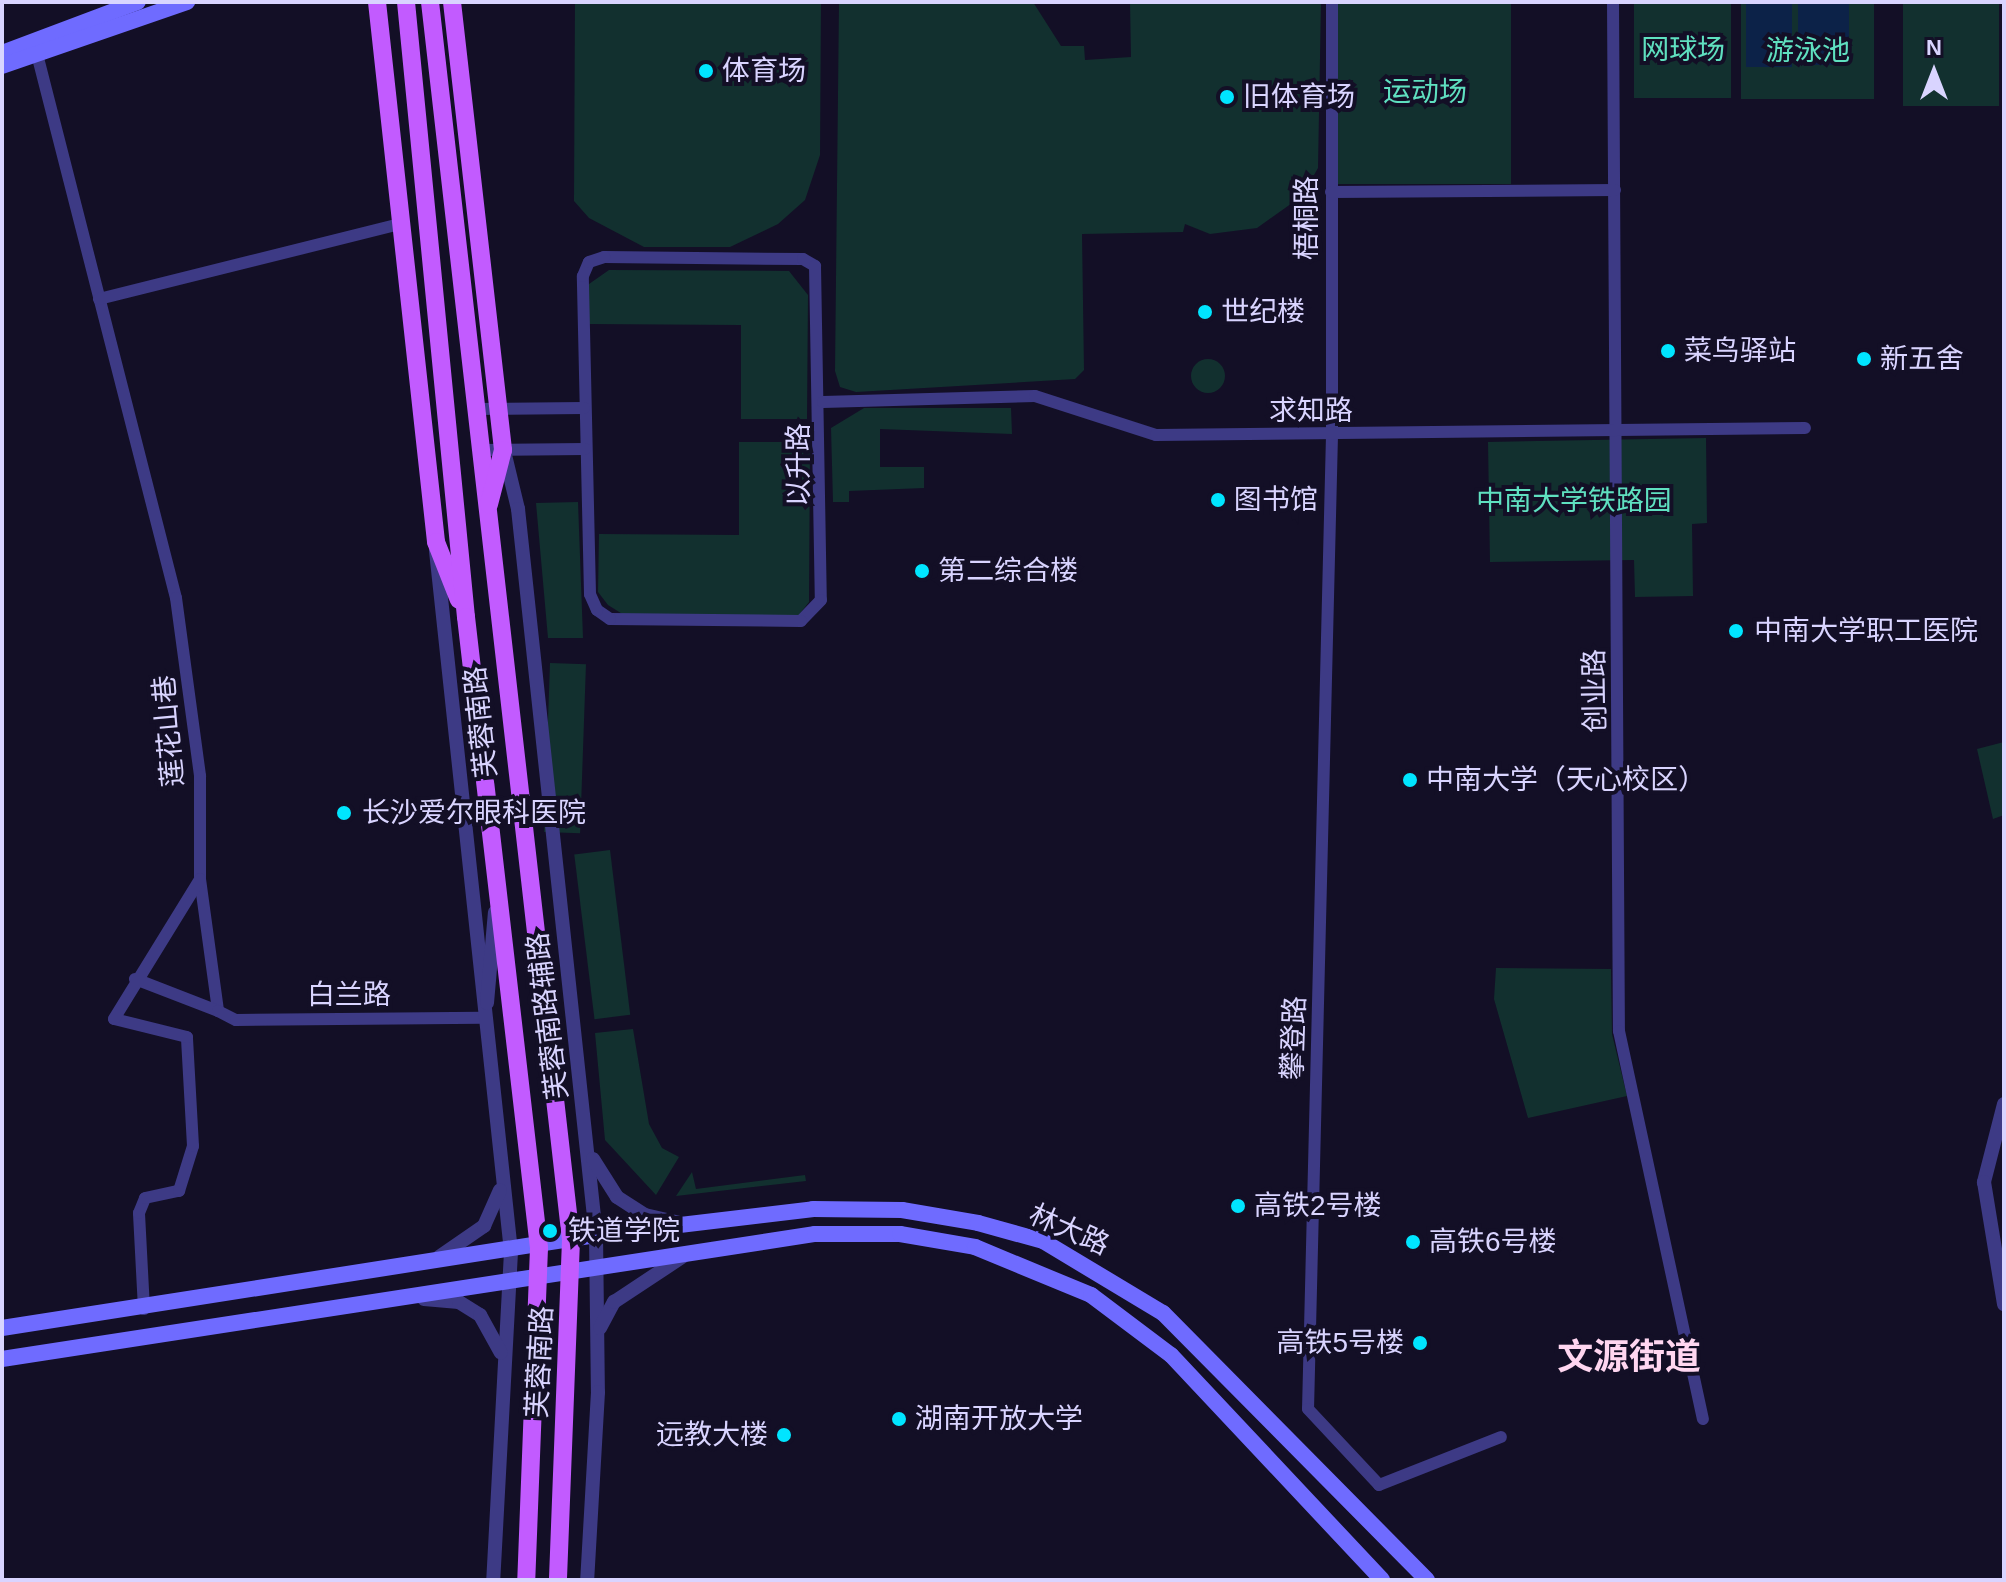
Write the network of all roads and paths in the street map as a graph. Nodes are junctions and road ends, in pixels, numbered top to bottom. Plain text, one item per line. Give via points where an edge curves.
1 (138, 2) edge
2 (187, 2) edge
3 (406, 2) edge
4 (430, 2) edge
5 (452, 2) edge
6 (1332, 2) edge
7 (1613, 2) edge
8 (377, 4) edge
9 (2, 53) edge
10 (37, 54) junction
11 (2, 66) edge
12 (1615, 190) junction
13 (1331, 192) junction
14 (403, 223) junction
15 (99, 299) junction
16 (823, 402) junction
17 (499, 408) junction
18 (584, 408) junction
19 (474, 409) junction
20 (1805, 428) dead end
21 (1615, 432) junction
22 (1332, 435) junction
23 (585, 449) junction
24 (479, 450) junction
25 (503, 450) junction
26 (487, 514) junction
27 (436, 542) junction
28 (466, 617) junction
29 (200, 879) junction
30 (497, 883) junction
31 (135, 979) junction
32 (218, 1011) junction
33 (482, 1018) junction
34 (484, 1035) junction
35 (2004, 1104) edge
36 (589, 1152) junction
37 (501, 1174) junction
38 (685, 1224) junction
39 (596, 1235) junction
40 (571, 1240) junction
41 (539, 1248) junction
42 (511, 1252) junction
43 (690, 1253) junction
44 (427, 1263) junction
45 (598, 1267) junction
46 (572, 1274) junction
47 (541, 1282) junction
48 (510, 1287) junction
49 (424, 1299) junction
50 (2004, 1304) edge
51 (144, 1309) junction
52 (2, 1328) edge
53 (598, 1332) junction
54 (2, 1359) edge
55 (505, 1369) junction
56 (1703, 1419) dead end
57 (1501, 1437) dead end
58 (493, 1580) edge
59 (526, 1580) edge
60 (558, 1580) edge
61 (587, 1580) edge
62 (1382, 1580) edge
63 (1427, 1580) edge

1 - 9 main road
2 - 10 main road
3 - 28 main road, 芙蓉南路
4 - 19 main road, 芙蓉南路
5 - 17 main road
6 - 13 street, 梧桐路
7 - 12 street, 创业路
8 - 14 main road
10 - 11 main road
10 - 15 street, 莲花山巷
12 - 13 street
12 - 21 street, 创业路
13 - 22 street, 梧桐路
14 - 15 street
14 - 27 main road
15 - 29 street, 莲花山巷 via 186,655 200,776
16 - 18 street, 以升路 via 815,266 803,259 604,257 589,262 583,276
16 - 22 street, 求知路 via 1035,396 1156,435
16 - 23 street, 以升路 via 821,600 801,621 610,619 597,610 590,594
17 - 18 street
17 - 19 street
17 - 25 main road
18 - 23 street, 以升路
19 - 24 main road, 芙蓉南路
20 - 21 street, 求知路
21 - 22 street, 求知路
21 - 56 street, 创业路 via 1619,1031
22 - 57 street, 攀登路 via 1308,1409 1379,1485
23 - 25 street
24 - 25 street
24 - 26 main road, 芙蓉南路
25 - 26 main road
25 - 36 street, 芙蓉南路辅路 via 518,509
26 - 40 main road, 芙蓉南路
27 - 28 main road
27 - 33 street via 437,611
28 - 30 main road, 芙蓉南路
29 - 31 street
29 - 32 street, 莲花山巷
30 - 34 street
30 - 41 main road, 芙蓉南路
31 - 32 street, 白兰路
31 - 51 street via 114,1019 187,1037 193,1146 179,1191 145,1198 139,1213
32 - 33 street, 白兰路 via 236,1020
33 - 34 street
34 - 37 street
35 - 50 street via 1984,1182
36 - 38 street via 617,1197 645,1215
36 - 39 street, 芙蓉南路辅路
37 - 42 street
37 - 44 street via 498,1204 484,1226
38 - 39 main road, 林大路
38 - 63 main road, 林大路 via 855,1207 978,1223 1043,1241 1163,1313
39 - 40 main road, 林大路
39 - 45 street, 芙蓉南路辅路
40 - 41 main road, 林大路
40 - 46 main road, 芙蓉南路
41 - 42 main road, 林大路
41 - 47 main road, 芙蓉南路
42 - 44 main road, 林大路
42 - 48 street
43 - 45 main road
43 - 53 street via 635,1285
43 - 62 main road via 857,1231 975,1247 1037,1267 1091,1295 1171,1355
44 - 51 main road, 林大路
45 - 46 main road
45 - 53 street, 芙蓉南路辅路
46 - 47 main road
46 - 60 main road, 芙蓉南路
47 - 48 main road
47 - 59 main road, 芙蓉南路
48 - 49 main road
48 - 55 street
49 - 54 main road
49 - 55 street via 459,1302 480,1315 497,1337
51 - 52 main road, 林大路
53 - 61 street, 芙蓉南路辅路
55 - 58 street

